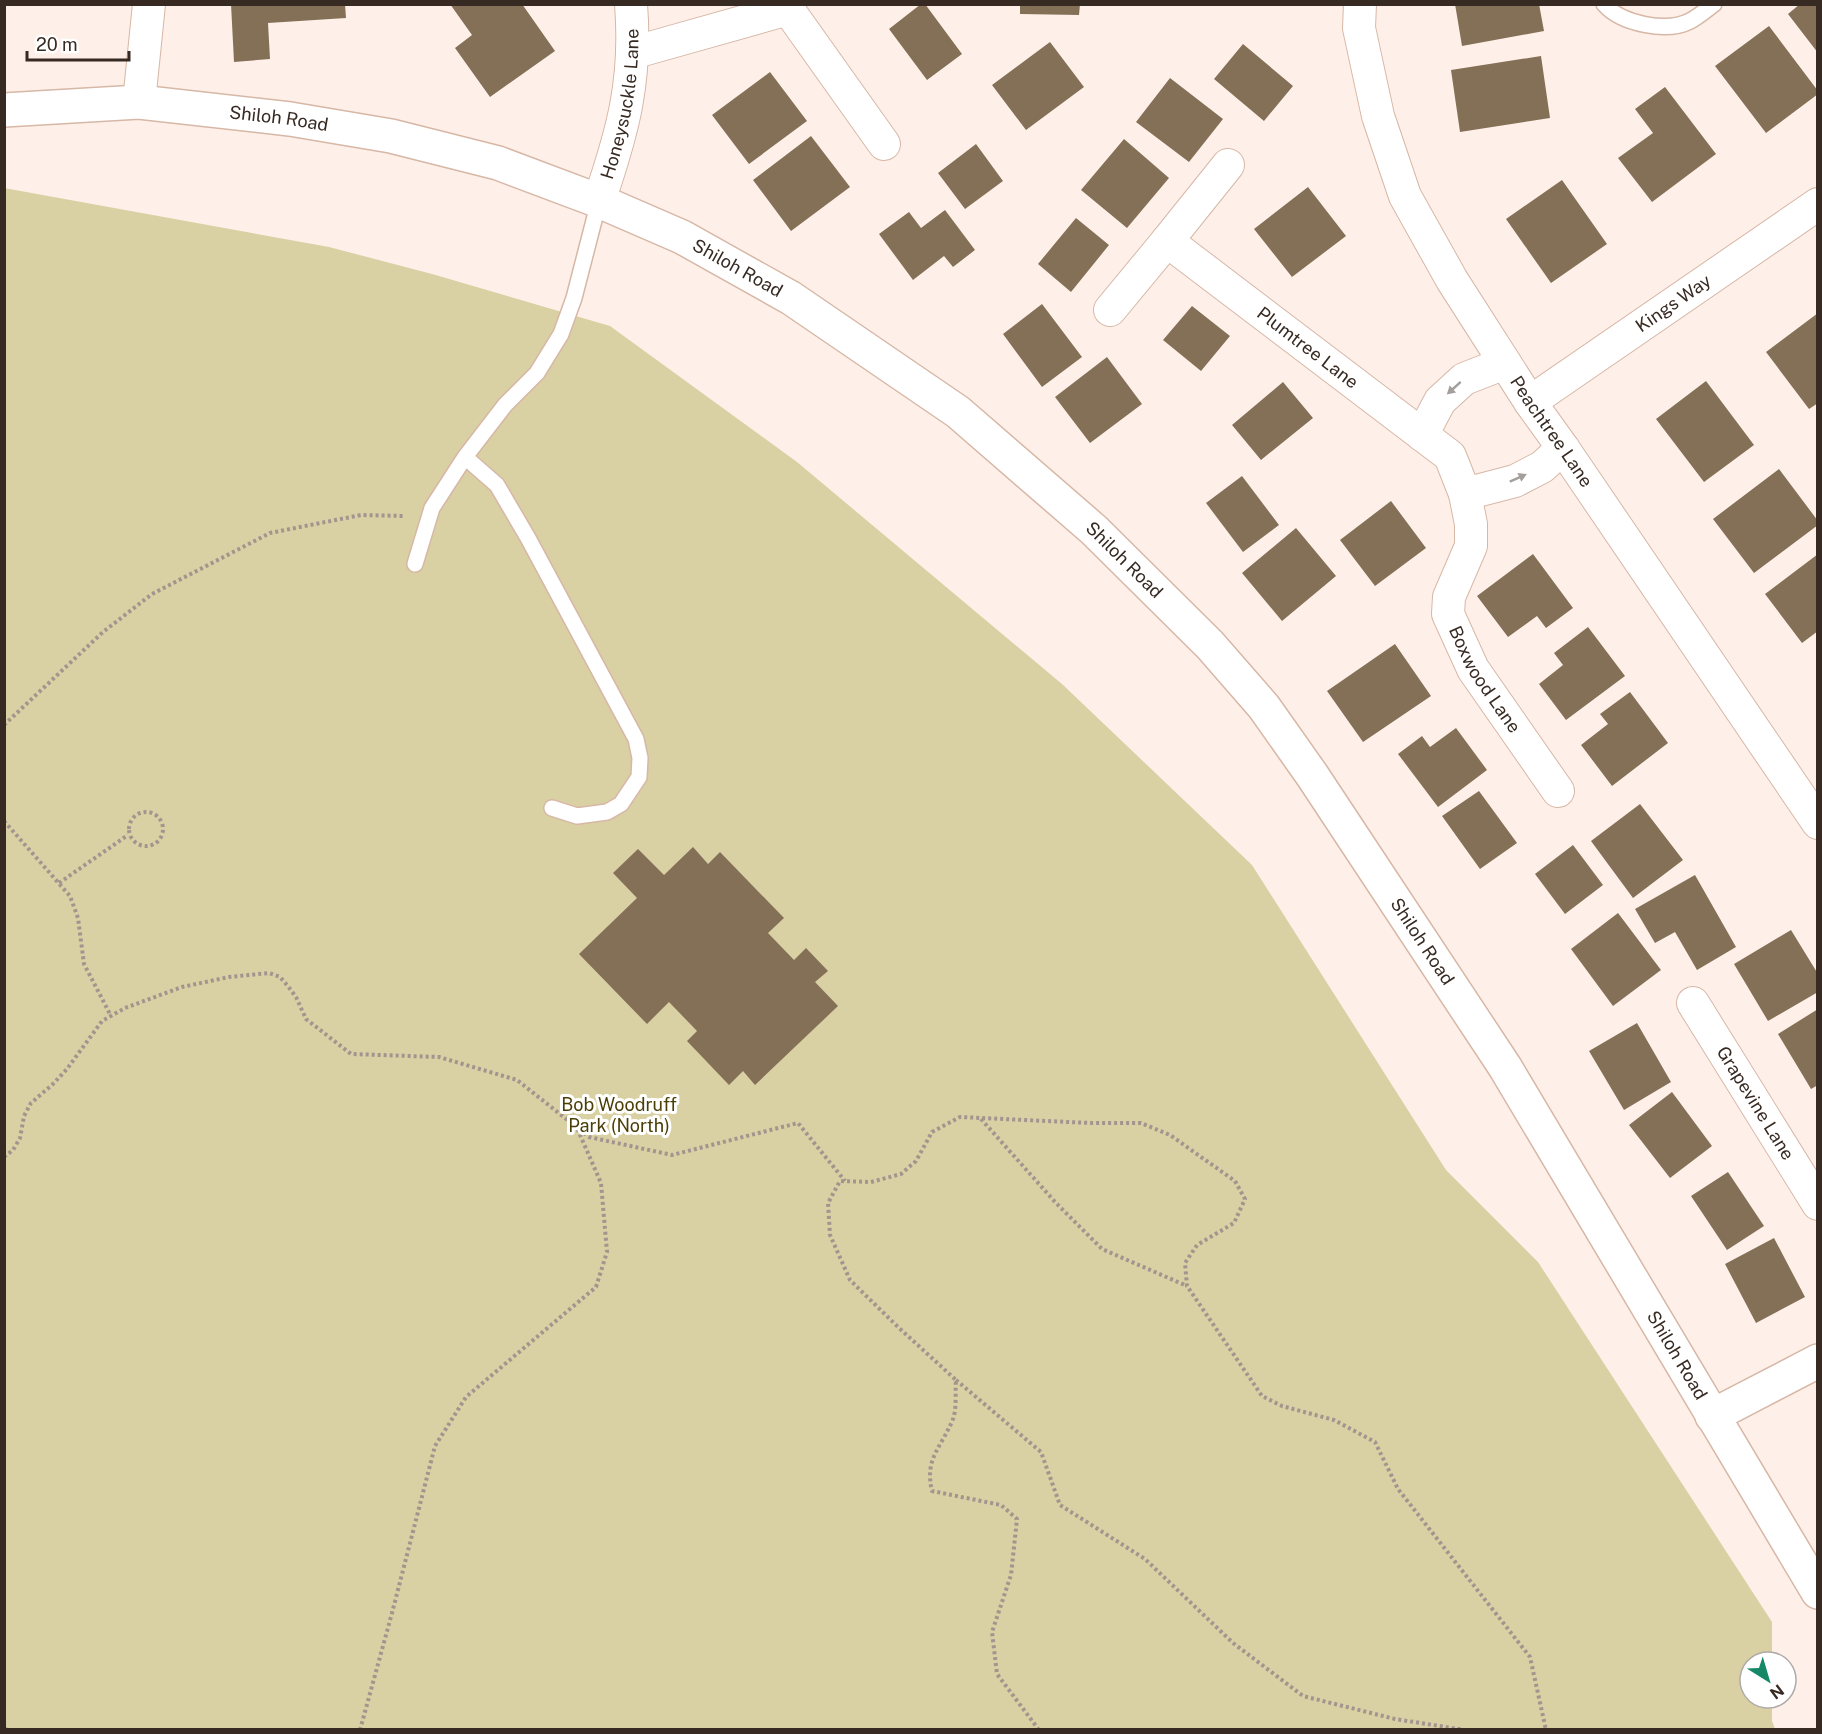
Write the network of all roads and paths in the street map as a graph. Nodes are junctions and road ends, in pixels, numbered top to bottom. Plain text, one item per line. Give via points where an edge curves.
1 (149, 4) edge
2 (631, 4) edge
3 (1360, 4) edge
4 (1604, 4) edge
5 (1714, 4) edge
6 (632, 53) junction
7 (139, 102) junction
8 (4, 110) edge
9 (884, 144) dead end
10 (1228, 165) dead end
11 (599, 201) junction
12 (1818, 204) edge
13 (1167, 240) junction
14 (1110, 310) dead end
15 (1505, 363) junction
16 (1530, 402) junction
17 (1422, 435) junction
18 (1563, 448) junction
19 (1450, 456) joint
20 (465, 458) junction
21 (1466, 494) junction
22 (429, 517) junction
23 (415, 564) dead end
24 (4, 725) edge
25 (1558, 791) dead end
26 (552, 808) dead end
27 (4, 820) edge
28 (1818, 823) edge
29 (128, 835) junction
30 (59, 883) junction
31 (1693, 1003) dead end
32 (111, 1016) junction
33 (981, 1118) junction
34 (577, 1128) junction
35 (4, 1157) edge
36 (844, 1181) junction
37 (1818, 1204) edge
38 (1187, 1286) junction
39 (1818, 1361) edge
40 (956, 1380) junction
41 (1712, 1416) junction
42 (1818, 1592) edge
43 (360, 1730) edge
44 (1039, 1730) edge
45 (1465, 1730) edge
46 (1546, 1730) edge

1 - 7 street
2 - 6 street, Honeysuckle Lane
3 - 15 street, Peachtree Lane via 1359,28 1378,116 1405,196
4 - 5 lane via 1627,20 1659,27 1689,22
6 - 9 street via 788,9
6 - 11 street, Honeysuckle Lane via 624,120
7 - 8 main road, Shiloh Road
7 - 11 main road, Shiloh Road via 290,119 392,136 498,163
10 - 13 street
11 - 20 lane via 561,334 537,373 505,405
11 - 41 main road, Shiloh Road via 682,237 791,298 958,412 1094,530 1210,645 1264,707 1312,775 1505,1067
12 - 16 street, Kings Way
13 - 14 street
13 - 17 street, Plumtree Lane
15 - 16 street, Peachtree Lane
15 -> 17 street via 1464,379 1440,402
16 - 18 street, Peachtree Lane
17 - 19 street, Plumtree Lane
21 -> 18 street via 1515,481 1542,467
18 - 28 street, Peachtree Lane
19 - 21 street, Boxwood Lane
20 - 22 lane
20 - 26 lane via 497,485 636,739 639,777 621,804 608,812 577,816
21 - 25 street, Boxwood Lane via 1471,546 1449,597 1448,614 1473,669
22 - 23 lane
22 - 24 path via 361,514 270,533 152,594 103,632
27 - 30 path
29 - 29 path via 141,846 152,846 160,839 163,828 154,814 143,812 132,818
29 - 30 path
30 - 32 path via 70,896 78,918 84,964
31 - 37 street, Grapevine Lane
32 - 34 path via 182,987 269,973 280,976 306,1019 351,1054 439,1057 517,1080
32 - 35 path via 102,1021 67,1069 31,1103 20,1138
33 - 36 path via 960,1117 932,1132 916,1161 901,1174 871,1182
33 - 38 path via 1102,1250
33 - 38 path via 1141,1123 1170,1135 1235,1180 1245,1199 1234,1223 1197,1245 1185,1263
34 - 36 path via 589,1137 672,1155 798,1124
34 - 43 path via 601,1183 607,1252 596,1287 466,1397 435,1446
36 - 40 path via 840,1181 828,1203 828,1214 830,1235 850,1280
38 - 46 path via 1262,1396 1282,1406 1334,1420 1375,1442 1398,1489 1530,1657
39 - 41 main road
40 - 44 path via 954,1417 935,1452 929,1476 932,1491 1001,1505 1017,1519 1011,1575 992,1632 997,1674
40 - 45 path via 1041,1452 1060,1504 1145,1559 1233,1642 1302,1696 1395,1719
41 - 42 main road, Shiloh Road

